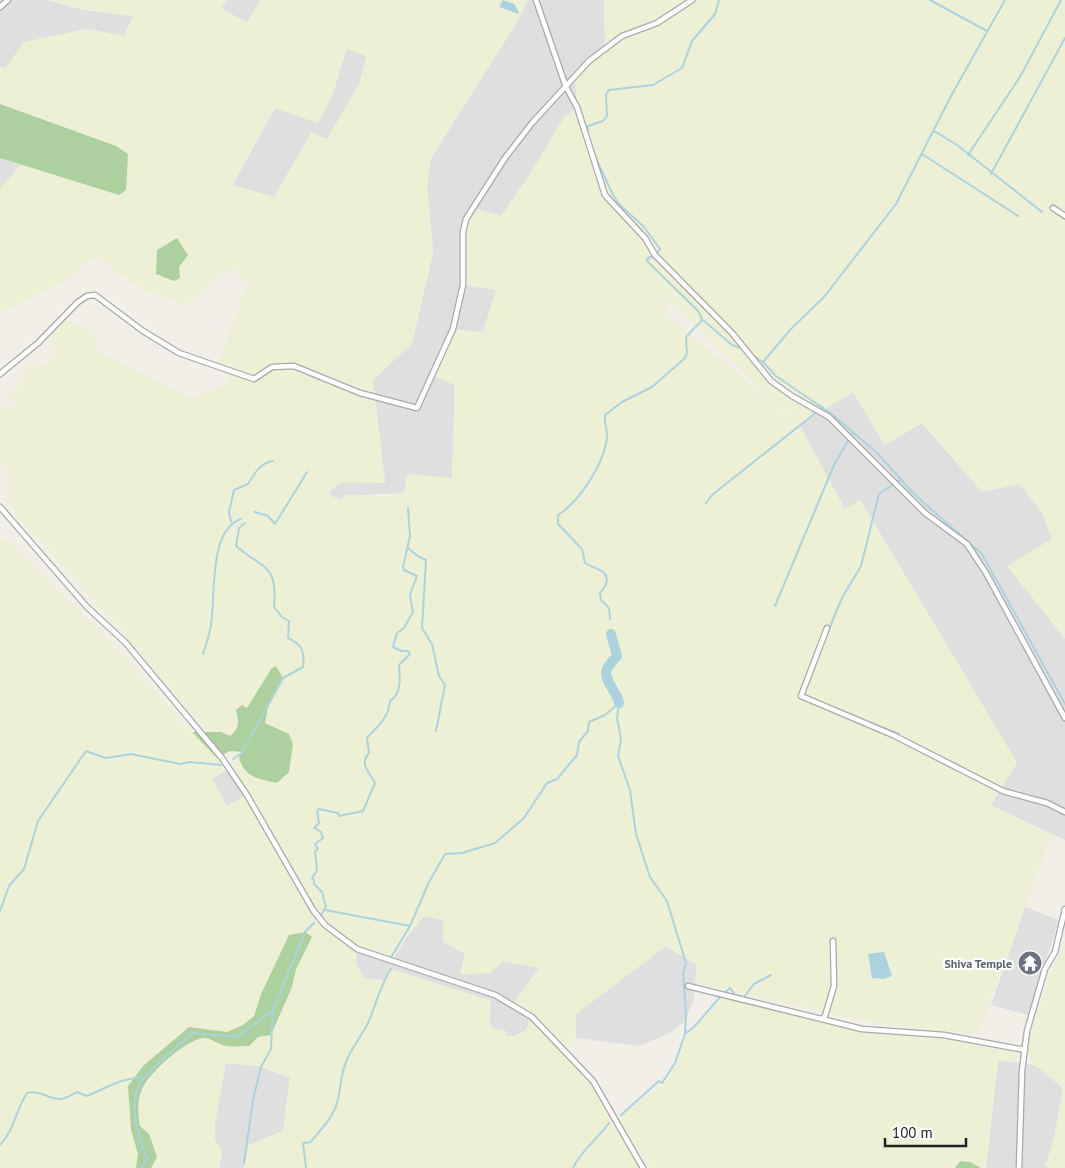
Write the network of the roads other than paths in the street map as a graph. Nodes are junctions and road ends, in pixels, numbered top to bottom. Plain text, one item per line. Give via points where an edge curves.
1 (8, 0) edge
2 (536, 0) edge
3 (692, 0) edge
4 (0, 7) edge
5 (566, 87) junction
6 (1053, 208) dead end
7 (1065, 216) edge
8 (0, 374) edge
9 (0, 507) edge
10 (827, 628) dead end
11 (1065, 718) edge
12 (1065, 812) edge
13 (1065, 909) edge
14 (833, 941) dead end
15 (688, 986) dead end
16 (822, 1019) junction
17 (1025, 1050) junction
18 (643, 1168) edge
19 (1019, 1168) edge

1 - 4 street
2 - 5 street
3 - 5 street via 670,16 622,36 589,61
5 - 8 street via 505,158 466,219 462,232 463,285 453,328 417,408 360,393 294,366 272,367 254,379 179,353 95,295 78,302 38,343
5 - 11 street via 578,107 605,195 645,238 655,255 732,333 771,381 829,417 925,513 967,544
6 - 7 street
9 - 18 street via 88,607 125,642 222,758 325,925 356,949 495,995 532,1017 593,1081
10 - 12 street via 801,696 893,735 1003,791 1047,803
13 - 17 street via 1055,952 1036,996
14 - 16 street via 834,986
15 - 16 street
16 - 17 street via 862,1029 944,1035
17 - 19 street

